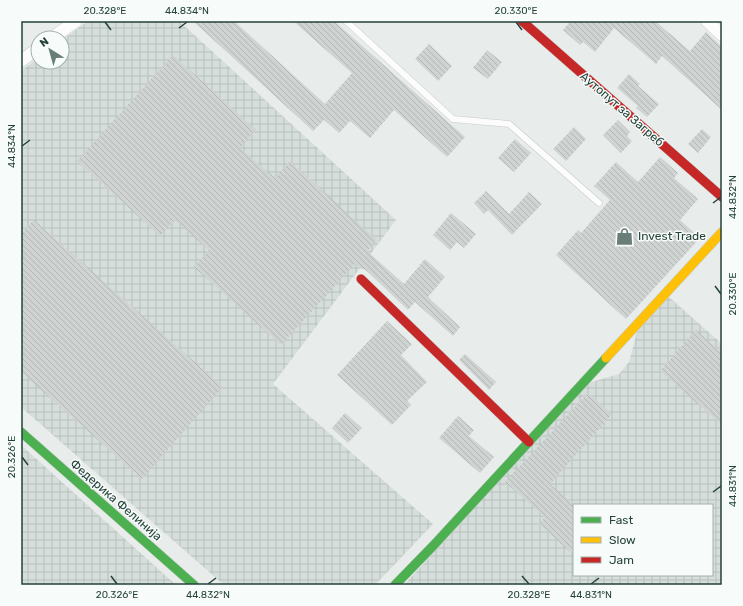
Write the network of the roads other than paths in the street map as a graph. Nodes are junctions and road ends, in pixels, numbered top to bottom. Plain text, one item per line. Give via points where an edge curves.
1 (76, 21) edge
2 (346, 21) edge
3 (522, 21) edge
4 (707, 21) edge
5 (63, 30) edge
6 (722, 34) edge
7 (30, 54) edge
8 (21, 61) edge
9 (722, 197) edge
10 (599, 203) dead end
11 (722, 232) edge
12 (361, 279) dead end
13 (21, 432) edge
14 (529, 442) junction
15 (194, 585) edge
16 (395, 585) edge

1 - 5 street
2 - 10 lane via 453,119 509,124
3 - 9 street, Аутопут за Загреб
4 - 6 street
7 - 8 street
11 - 14 street
12 - 14 street
13 - 15 street, Федерика Фелинија
14 - 16 street

